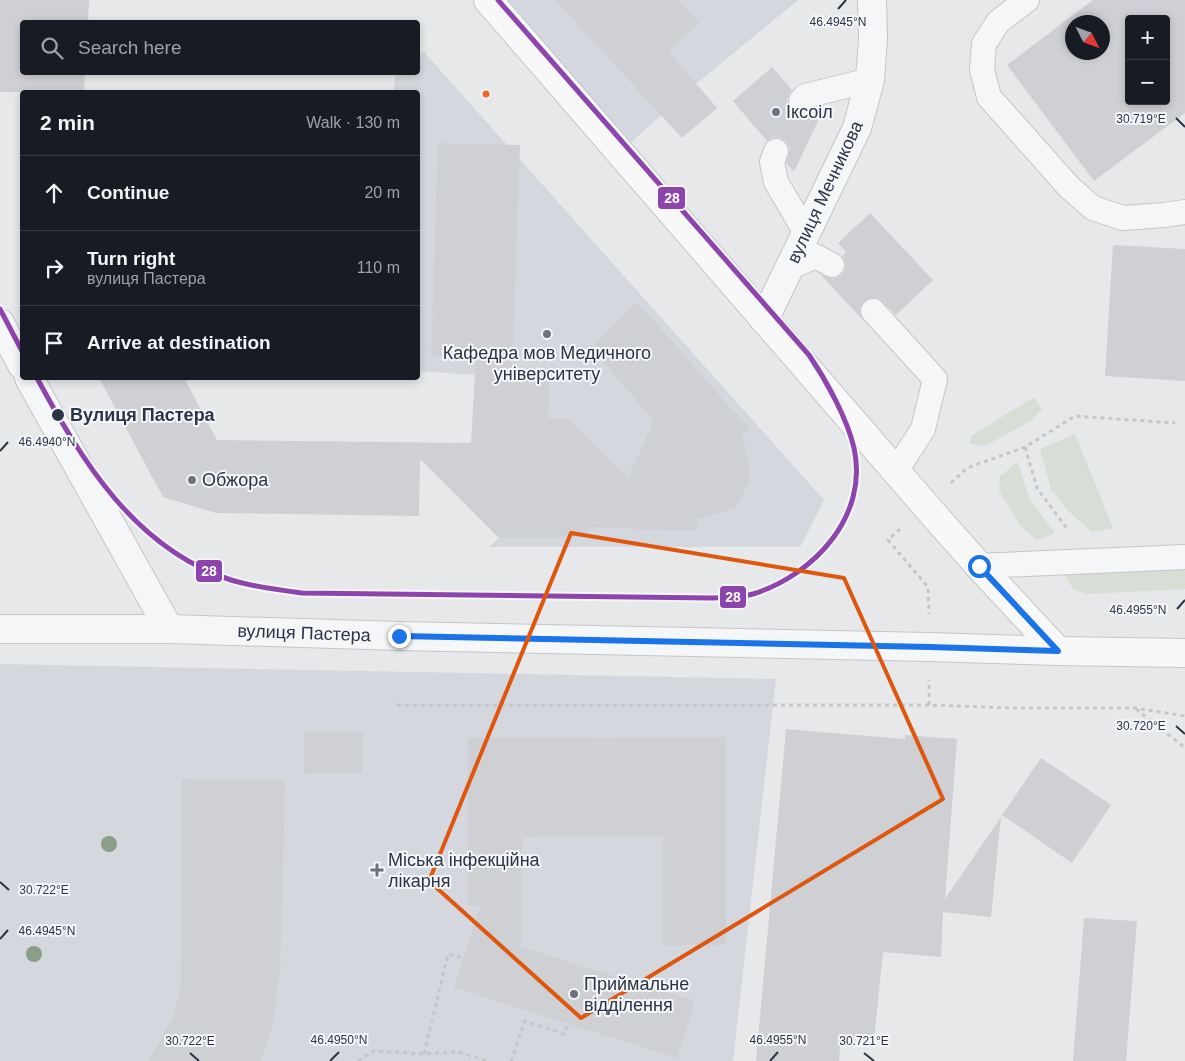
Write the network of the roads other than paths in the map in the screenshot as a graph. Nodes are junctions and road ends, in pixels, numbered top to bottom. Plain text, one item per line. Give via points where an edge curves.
1 (488, 0) edge
2 (872, 0) edge
3 (1027, 0) edge
4 (870, 80) junction
5 (801, 101) dead end
6 (776, 151) dead end
7 (1185, 212) edge
8 (806, 233) junction
9 (832, 265) dead end
10 (790, 268) junction
11 (874, 311) dead end
12 (764, 320) junction
13 (0, 323) edge
14 (20, 361) edge
15 (30, 380) edge
16 (896, 471) junction
17 (1185, 557) edge
18 (979, 566) junction
19 (0, 629) edge
20 (170, 629) junction
21 (1058, 651) junction
22 (1185, 652) edge

1 - 12 main road
2 - 4 street, вулиця Мечникова
3 - 7 lane via 998,22 984,44 982,70 989,97 1068,188 1093,208 1123,218
4 - 5 lane via 805,96
4 - 8 street, вулиця Мечникова via 857,128
6 - 8 lane via 772,162 776,182
8 - 10 street, вулиця Мечникова
9 - 10 lane via 815,256
10 - 12 street, вулиця Мечникова
11 - 16 lane via 935,379 924,429
12 - 16 main road
13 - 14 street
15 - 20 street
16 - 18 main road
17 - 18 lane
18 - 21 main road
19 - 20 street, вулиця Пастера
20 - 21 street, вулиця Пастера
21 - 22 main road

